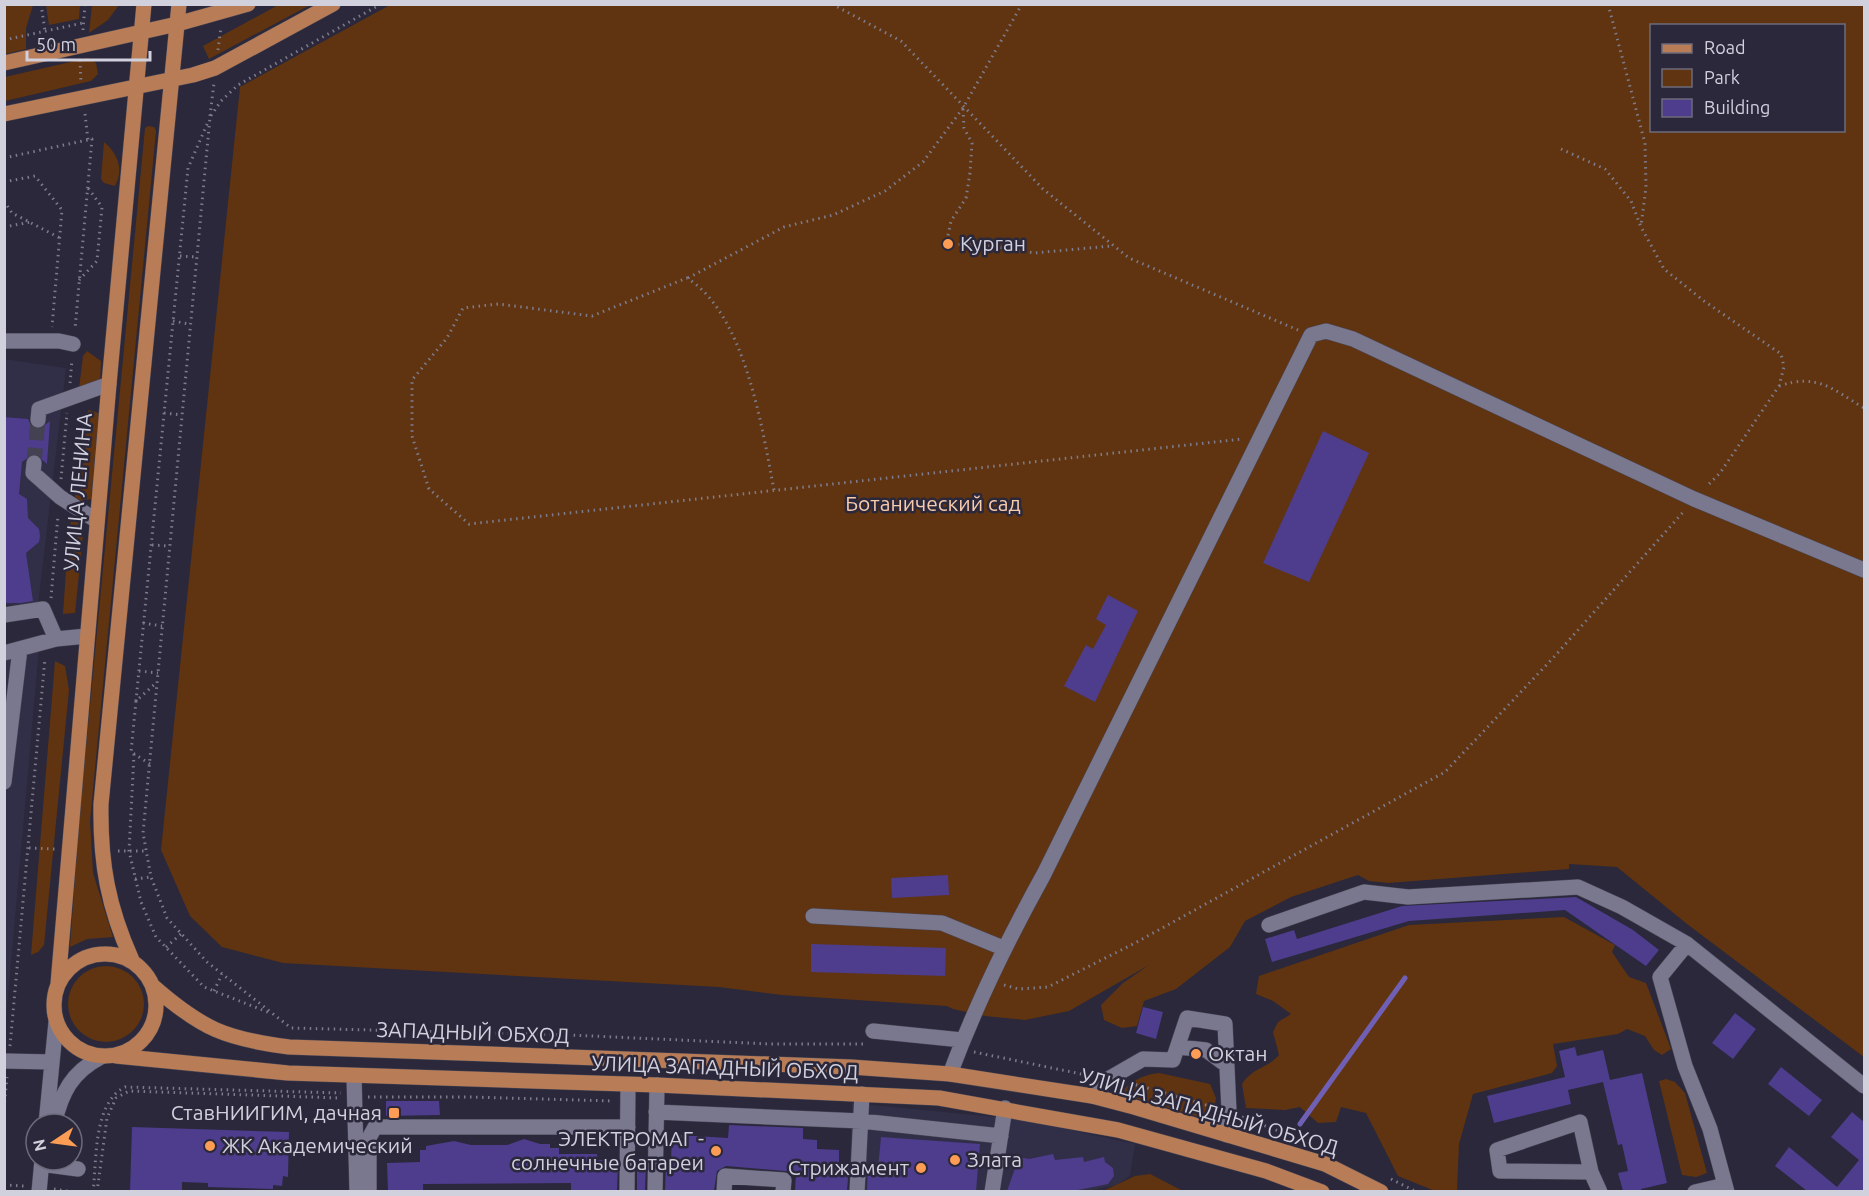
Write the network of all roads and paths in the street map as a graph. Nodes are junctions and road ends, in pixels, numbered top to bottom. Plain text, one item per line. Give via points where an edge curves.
1 (41, 4) edge
2 (85, 4) edge
3 (144, 4) edge
4 (179, 4) edge
5 (249, 4) edge
6 (333, 4) edge
7 (383, 4) edge
8 (832, 4) edge
9 (1022, 4) edge
10 (1608, 4) edge
11 (83, 23) junction
12 (177, 24) junction
13 (221, 25) dead end
14 (45, 31) junction
15 (142, 32) junction
16 (82, 34) dead end
17 (4, 40) edge
18 (80, 55) dead end
19 (217, 56) dead end
20 (4, 63) edge
21 (214, 76) dead end
22 (172, 81) junction
23 (82, 87) dead end
24 (137, 87) junction
25 (84, 108) dead end
26 (963, 108) junction
27 (4, 114) edge
28 (210, 117) junction
29 (1561, 149) dead end
30 (4, 158) edge
31 (4, 182) edge
32 (87, 186) dead end
33 (4, 201) edge
34 (32, 221) junction
35 (4, 227) edge
36 (1641, 227) junction
37 (60, 238) junction
38 (1112, 246) junction
39 (180, 256) junction
40 (196, 257) junction
41 (687, 278) junction
42 (79, 280) dead end
43 (173, 321) junction
44 (190, 324) junction
45 (1311, 335) junction
46 (51, 341) junction
47 (4, 342) edge
48 (73, 344) dead end
49 (109, 384) junction
50 (1779, 386) junction
51 (1864, 408) edge
52 (165, 413) junction
53 (182, 415) junction
54 (38, 420) tunnel mouth
55 (1262, 436) junction
56 (34, 463) tunnel mouth
57 (774, 490) junction
58 (1694, 500) junction
59 (97, 521) junction
60 (152, 544) junction
61 (170, 546) junction
62 (1864, 570) edge
63 (4, 615) edge
64 (143, 623) junction
65 (162, 626) junction
66 (87, 636) junction
67 (56, 639) junction
68 (20, 649) junction
69 (4, 653) edge
70 (139, 671) junction
71 (158, 674) junction
72 (157, 682) junction
73 (136, 701) junction
74 (134, 754) junction
75 (150, 764) junction
76 (4, 782) edge
77 (151, 878) junction
78 (135, 879) junction
79 (813, 916) dead end
80 (1269, 925) dead end
81 (181, 934) junction
82 (1687, 944) junction
83 (166, 947) junction
84 (1003, 948) junction
85 (132, 960) junction
86 (222, 974) junction
87 (988, 980) junction
88 (58, 984) junction
89 (154, 987) junction
90 (214, 991) junction
91 (275, 1015) junction
92 (56, 1022) junction
93 (291, 1028) dead end
94 (873, 1031) dead end
95 (962, 1040) junction
96 (1179, 1047) junction
97 (108, 1056) junction
98 (4, 1061) edge
99 (52, 1062) junction
100 (1225, 1064) junction
101 (950, 1074) junction
102 (354, 1076) junction
103 (627, 1084) junction
104 (657, 1085) junction
105 (1864, 1086) edge
106 (354, 1095) junction
107 (862, 1095) junction
108 (1092, 1096) junction
109 (628, 1102) junction
110 (1005, 1108) junction
111 (47, 1112) edge
112 (57, 1112) edge
113 (656, 1112) junction
114 (861, 1121) junction
115 (628, 1127) junction
116 (1227, 1135) junction
117 (1001, 1136) junction
118 (1592, 1172) junction
119 (1726, 1188) edge
120 (95, 1191) edge
121 (357, 1191) edge
122 (369, 1191) edge
123 (627, 1191) edge
124 (655, 1191) edge
125 (724, 1191) edge
126 (783, 1191) edge
127 (857, 1191) edge
128 (992, 1191) edge
129 (1322, 1191) edge
130 (1381, 1191) edge
131 (1600, 1191) edge
132 (1695, 1191) edge

1 - 14 path
2 - 11 path
3 - 15 main road, УЛИЦА ЛЕНИНА
4 - 12 main road
5 - 12 main road
6 - 22 main road via 214,68
7 - 28 path via 238,85
8 - 26 path via 901,41
9 - 26 path
10 - 36 path via 1645,143 1646,187
11 - 14 path
11 - 16 path
12 - 15 main road
12 - 22 main road
13 - 19 path
14 - 17 path
15 - 20 main road
15 - 24 main road, УЛИЦА ЛЕНИНА
18 - 23 path
21 - 28 path
22 - 24 main road
22 - 85 main road via 101,804 103,871 113,915
24 - 27 main road
24 - 49 main road, УЛИЦА ЛЕНИНА
25 - 30 path via 90,139
26 - 38 path via 1043,189
26 - 38 path via 964,128 972,143 970,173 966,198 951,221 946,245 978,244 1034,253
26 - 41 path via 923,162 885,191 833,215 784,227
28 - 39 path via 188,168
28 - 40 path
29 - 36 path via 1605,169 1631,201
31 - 37 path via 35,176 62,210
32 - 42 path via 102,207 97,261
33 - 34 path via 12,213
34 - 35 path
34 - 37 path
36 - 50 path via 1664,269 1781,354 1784,367
37 - 46 path
38 - 45 path via 1129,258
39 - 40 path
39 - 43 path
40 - 44 path
41 - 57 path via 701,287 737,341 761,423
41 - 57 path via 592,316 498,304 463,308 447,338 412,380 412,436 429,489 469,524
43 - 44 path
43 - 52 path
44 - 53 path
45 - 55 street
45 - 58 street via 1326,332 1353,339
46 - 47 street
46 - 48 street
49 - 54 street via 39,409
49 - 59 main road, УЛИЦА ЛЕНИНА
50 - 51 path via 1798,379 1819,382
50 - 58 path via 1720,473
52 - 53 path
52 - 60 path
53 - 61 path
55 - 57 path
55 - 84 street via 1044,874
56 - 59 street via 33,473
58 - 62 street
58 - 87 path via 1445,772 1048,987 1019,990
59 - 66 main road, УЛИЦА ЛЕНИНА
60 - 61 path
60 - 64 path
61 - 65 path
63 - 67 street via 44,609
64 - 65 path
64 - 70 path
65 - 71 path
66 - 67 street
66 - 88 main road, УЛИЦА ЛЕНИНА
67 - 68 street
68 - 69 street
68 - 76 street
70 - 71 path
70 - 73 path
71 - 72 path
72 - 73 path
72 - 75 path
73 - 74 path via 131,752
74 - 75 path
74 - 78 path via 129,851
75 - 77 path via 144,833
77 - 78 path
77 - 81 path via 167,918
78 - 83 path via 152,928
79 - 84 street via 942,923
80 - 82 street via 1364,892 1408,897 1578,887
81 - 83 path
81 - 86 path
82 - 105 street
82 - 119 street via 1660,977
83 - 90 path via 204,987
84 - 87 street
85 - 88 main road via 98,953 68,969
85 - 89 main road
86 - 90 path
86 - 91 path
87 - 95 street
88 - 92 main road
89 - 97 main road via 157,1004 146,1038 132,1049
89 - 101 main road, ЗАПАДНЫЙ ОБХОД via 211,1029 247,1042 289,1047
90 - 91 path
91 - 93 path
92 - 97 main road via 66,1039 82,1051
92 - 99 street
94 - 95 street
95 - 101 street
96 - 100 street via 1206,1050
96 - 100 street via 1187,1018 1225,1024
96 - 108 street via 1173,1060 1143,1059 1110,1078
97 - 102 main road, УЛИЦА ЗАПАДНЫЙ ОБХОД
97 - 112 street via 85,1065 69,1081
98 - 99 street
99 - 111 street
100 - 116 street
101 - 108 main road, УЛИЦА ЗАПАДНЫЙ ОБХОД
102 - 103 main road, УЛИЦА ЗАПАДНЫЙ ОБХОД
102 - 106 street
103 - 104 main road, УЛИЦА ЗАПАДНЫЙ ОБХОД
103 - 109 street
104 - 107 main road, УЛИЦА ЗАПАДНЫЙ ОБХОД
104 - 113 street
106 - 109 path
106 - 120 path via 129,1092 116,1098 107,1118
106 - 120 path via 125,1087 110,1097 104,1107
106 - 121 street
107 - 110 main road, УЛИЦА ЗАПАДНЫЙ ОБХОД via 939,1098
107 - 114 street
108 - 116 main road, УЛИЦА ЗАПАДНЫЙ ОБХОД
109 - 115 street
110 - 117 street
110 - 129 main road, УЛИЦА ЗАПАДНЫЙ ОБХОД via 1118,1130
113 - 114 street
113 - 124 street
114 - 117 street
114 - 127 street
115 - 122 street via 375,1127 369,1138
115 - 123 street
116 - 130 main road, УЛИЦА ЗАПАДНЫЙ ОБХОД via 1325,1164
117 - 128 street
118 - 118 street via 1580,1122 1497,1150 1500,1172
118 - 131 street
119 - 132 street
125 - 126 street via 725,1176 784,1180

